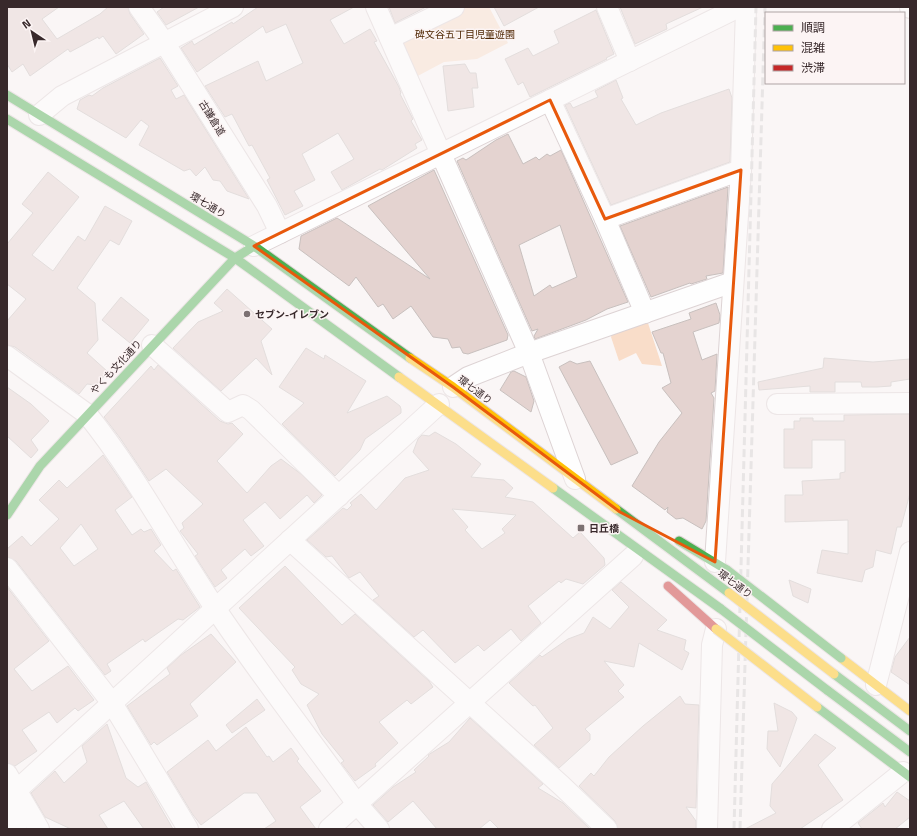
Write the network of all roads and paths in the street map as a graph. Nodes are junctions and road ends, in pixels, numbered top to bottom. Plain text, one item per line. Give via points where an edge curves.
1 (139, 7) edge
2 (233, 7) edge
3 (376, 7) edge
4 (454, 7) edge
5 (607, 7) edge
6 (739, 7) edge
7 (746, 7) edge
8 (390, 38) junction
9 (164, 42) junction
10 (630, 61) junction
11 (7, 95) edge
12 (550, 100) junction
13 (39, 115) junction
14 (7, 119) edge
15 (441, 153) junction
16 (741, 170) junction
17 (605, 219) junction
18 (280, 233) junction
19 (254, 246) junction
20 (235, 258) junction
21 (733, 282) junction
22 (645, 313) junction
23 (152, 345) junction
24 (529, 353) junction
25 (7, 356) edge
26 (453, 387) junction
27 (910, 403) edge
28 (439, 404) junction
29 (777, 404) dead end
30 (87, 414) junction
31 (575, 479) junction
32 (339, 496) junction
33 (620, 512) junction
34 (7, 515) edge
35 (608, 528) junction
36 (290, 540) junction
37 (910, 552) edge
38 (639, 561) joint
39 (721, 566) junction
40 (7, 568) edge
41 (663, 582) dead end
42 (215, 608) junction
43 (716, 629) junction
44 (876, 685) junction
45 (112, 703) junction
46 (469, 703) junction
47 (910, 710) edge
48 (910, 731) edge
49 (910, 752) edge
50 (906, 774) edge
51 (10, 787) edge
52 (357, 804) junction
53 (7, 812) edge
54 (17, 829) edge
55 (39, 829) edge
56 (188, 829) edge
57 (329, 829) edge
58 (379, 829) edge
59 (607, 829) edge
60 (707, 829) edge
61 (832, 829) edge

1 - 9 street, 古鎌倉道
2 - 9 street
3 - 8 street
4 - 8 street
5 - 10 street
6 - 10 street
7 - 16 street
8 - 15 street
9 - 13 street via 62,96
9 - 18 street, 古鎌倉道 via 267,206
10 - 12 street
11 - 13 main road, 環七通り
12 - 15 street
12 - 17 street
13 - 19 main road, 環七通り
14 - 20 main road
15 - 18 street
15 - 24 street
16 - 17 street
16 - 21 street
17 - 22 street
18 - 19 street
19 - 20 main road, やくも文化通り
19 - 26 main road, 環七通り
20 - 23 main road, やくも文化通り
20 - 28 main road
21 - 22 street
21 - 39 street
22 - 24 street
23 - 30 main road, やくも文化通り
23 - 32 street via 228,412 243,405 250,410
24 - 26 street via 468,377
24 - 31 street
25 - 30 street
26 - 31 main road, 環七通り
27 - 29 street
28 - 32 street
28 - 35 main road
30 - 34 main road, やくも文化通り via 40,466
30 - 42 street via 123,461
31 - 33 main road, 環七通り
32 - 36 street
33 - 39 main road via 670,536
33 - 48 main road, 環七通り, bridge
35 - 38 main road
35 - 49 main road, bridge via 721,609
36 - 42 street
36 - 46 street
37 - 44 street
38 - 46 street
39 - 44 main road, bridge
40 - 45 street
41 - 43 main road
42 - 45 street
42 - 52 street
43 - 50 main road, bridge
43 - 60 street via 712,644
44 - 47 main road
45 - 51 street
45 - 56 street
46 - 52 street
46 - 59 street
50 - 61 street
51 - 55 street
52 - 57 street
52 - 58 street
53 - 54 street

